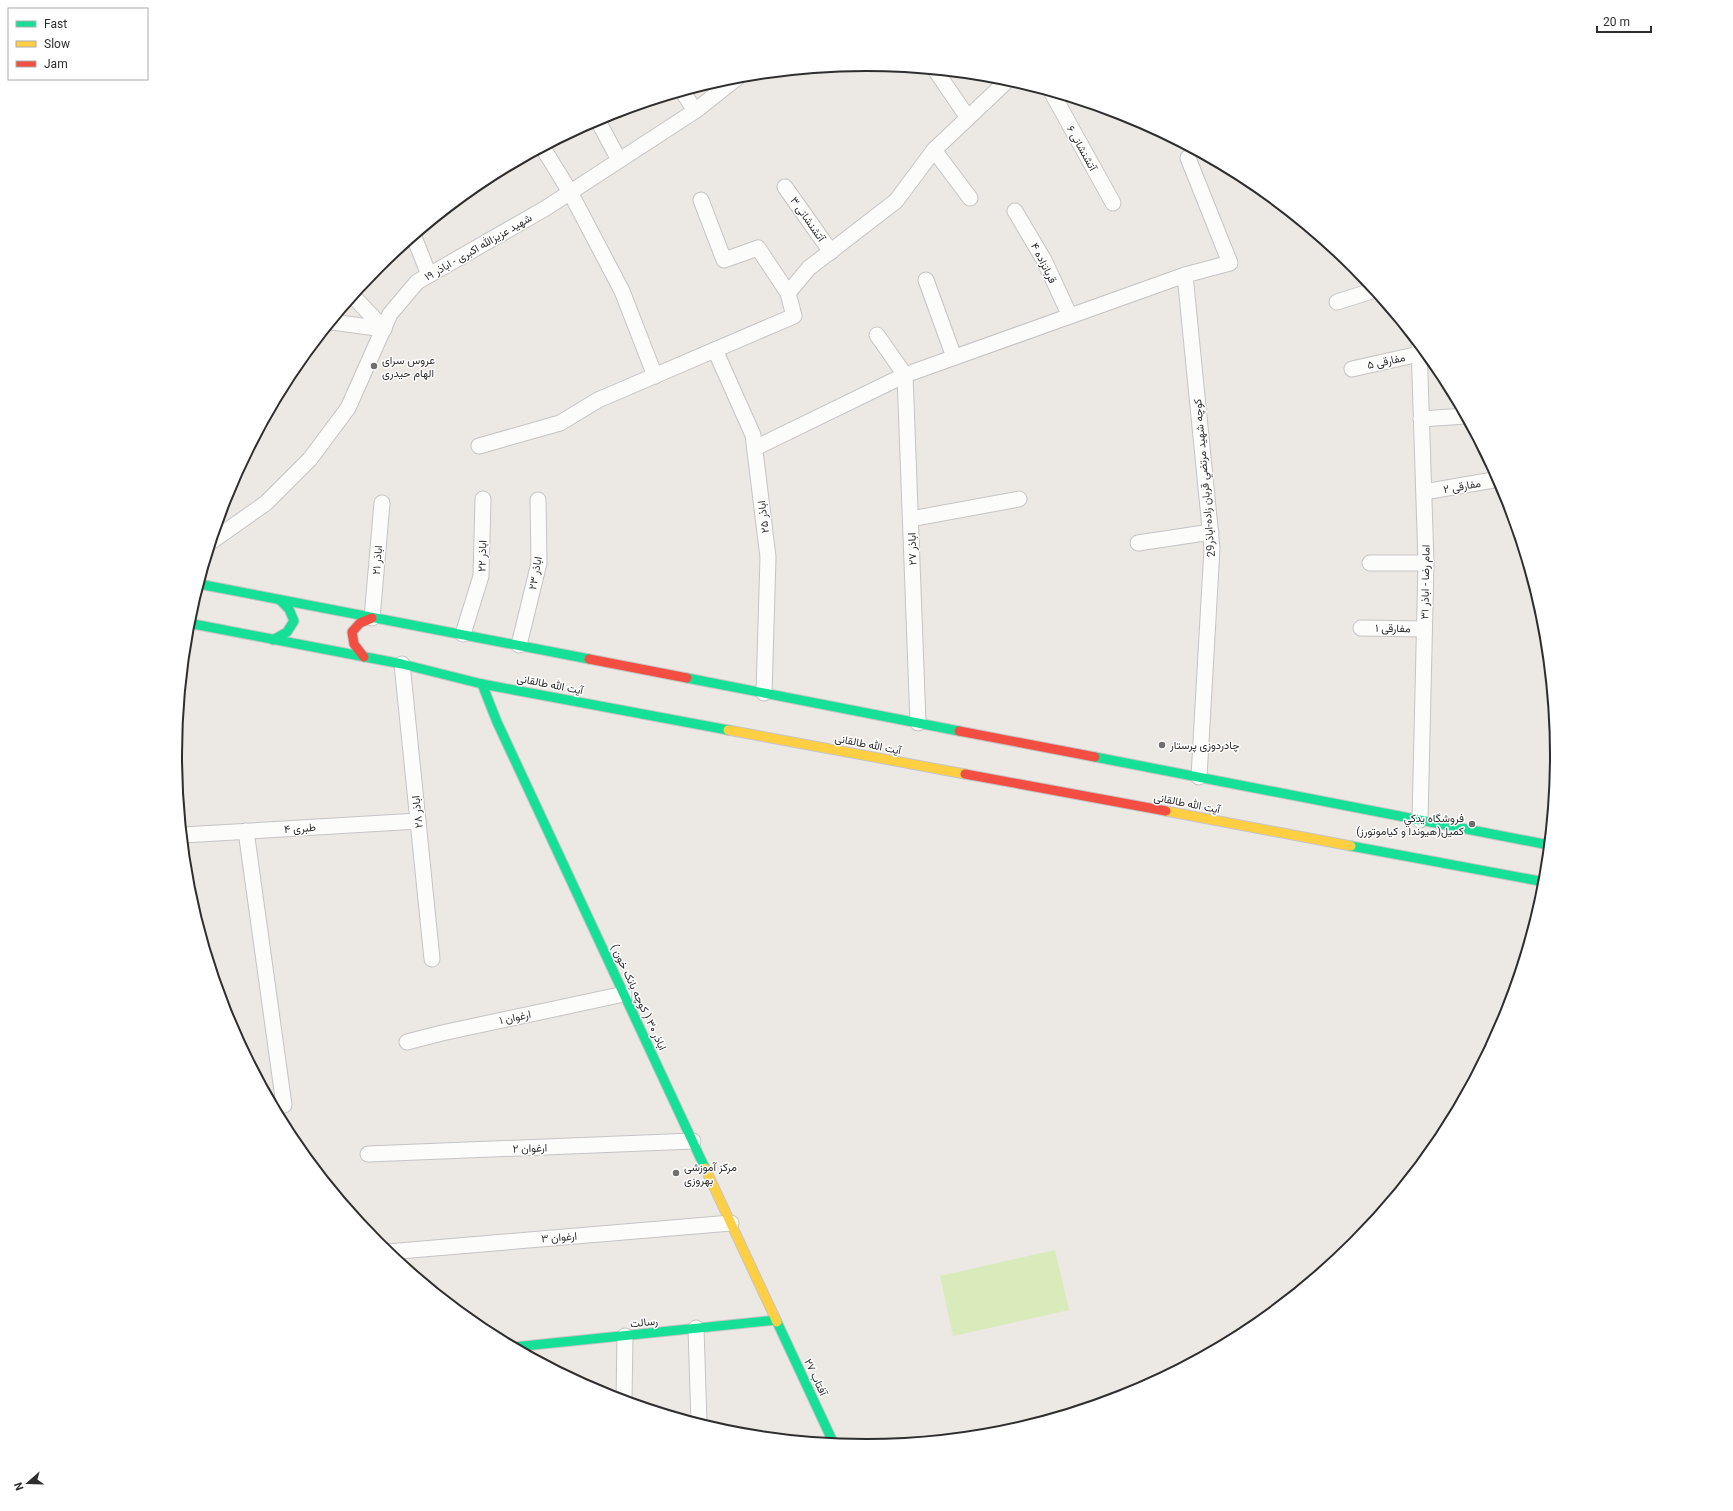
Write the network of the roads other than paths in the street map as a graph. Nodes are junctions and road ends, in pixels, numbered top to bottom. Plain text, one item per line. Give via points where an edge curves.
1 (939, 75) edge
2 (1003, 85) edge
3 (726, 86) edge
4 (685, 95) edge
5 (1055, 97) edge
6 (694, 111) junction
7 (968, 118) junction
8 (600, 125) edge
9 (934, 150) junction
10 (545, 152) edge
11 (1188, 158) dead end
12 (619, 160) junction
13 (785, 187) dead end
14 (570, 192) junction
15 (970, 198) dead end
16 (700, 200) dead end
17 (1113, 203) dead end
18 (1015, 211) dead end
19 (415, 241) edge
20 (831, 252) junction
21 (429, 275) junction
22 (1185, 276) junction
23 (926, 280) dead end
24 (1370, 292) edge
25 (788, 293) junction
26 (356, 299) edge
27 (1337, 302) dead end
28 (1070, 316) junction
29 (337, 323) edge
30 (384, 329) junction
31 (878, 335) dead end
32 (1418, 349) edge
33 (715, 350) junction
34 (1419, 352) edge
35 (954, 358) junction
36 (1352, 369) dead end
37 (906, 375) junction
38 (655, 376) junction
39 (1461, 416) edge
40 (1421, 419) junction
41 (479, 446) dead end
42 (755, 448) junction
43 (1493, 480) edge
44 (1424, 492) junction
45 (483, 498) dead end
46 (1019, 499) dead end
47 (538, 500) dead end
48 (382, 503) dead end
49 (911, 519) junction
50 (1211, 532) junction
51 (217, 537) edge
52 (1138, 543) dead end
53 (1370, 563) dead end
54 (1426, 563) junction
55 (203, 585) edge
56 (280, 600) junction
57 (372, 618) junction
58 (195, 624) edge
59 (1361, 628) dead end
60 (1424, 629) junction
61 (463, 634) junction
62 (273, 640) junction
63 (519, 645) junction
64 (364, 657) junction
65 (402, 664) junction
66 (482, 684) junction
67 (764, 693) junction
68 (918, 723) junction
69 (1199, 777) junction
70 (1420, 820) junction
71 (418, 821) junction
72 (246, 831) junction
73 (187, 836) edge
74 (1545, 844) edge
75 (1539, 881) edge
76 (432, 959) dead end
77 (624, 994) junction
78 (407, 1042) dead end
79 (284, 1106) dead end
80 (693, 1141) junction
81 (368, 1154) dead end
82 (731, 1223) junction
83 (395, 1251) edge
84 (776, 1320) junction
85 (696, 1328) junction
86 (625, 1336) junction
87 (521, 1346) edge
88 (624, 1395) edge
89 (699, 1419) edge
90 (832, 1439) edge

1 - 7 street
2 - 7 street
3 - 6 street, شهید عزیزالله اکبری - اباذر ۱۹
4 - 6 street
5 - 17 street, آتشنشانی ۶
6 - 12 street, شهید عزیزالله اکبری - اباذر ۱۹
7 - 9 street
8 - 12 street
9 - 15 street
9 - 20 street via 896,201
10 - 14 street
11 - 22 street via 1230,263
12 - 14 street, شهید عزیزالله اکبری - اباذر ۱۹
13 - 20 street, آتشنشانی ۳
14 - 21 street, شهید عزیزالله اکبری - اباذر ۱۹
14 - 38 street via 622,291
16 - 25 street via 724,260 758,248
18 - 28 street, قربانزاده ۴ via 1044,260
19 - 21 street
20 - 25 street via 809,268
21 - 30 street, شهید عزیزالله اکبری - اباذر ۱۹ via 417,282 390,314
22 - 28 street
22 - 50 street, كوچه شهيد مرتضي قربان زاده-اباذر29
23 - 35 street
24 - 27 street
25 - 33 street via 794,316
26 - 30 street
28 - 35 street
29 - 30 street
30 - 51 street, شهید عزیزالله اکبری - اباذر ۱۹ via 348,408 310,459 266,503
31 - 37 street
32 - 36 street, مفارقی ۵
33 - 38 street
33 - 42 street, اباذر ۲۵ via 753,436
34 - 40 street, امام رضا - اباذر ۳۱
35 - 37 street
37 - 42 street
37 - 49 street, اباذر ۲۷
38 - 41 street via 598,400 560,424
39 - 40 street
40 - 44 street, امام رضا - اباذر ۳۱
42 - 67 street, اباذر ۲۵ via 768,557
43 - 44 street, مفارقی ۲
44 - 54 street, امام رضا - اباذر ۳۱
45 - 61 street, اباذر ۲۲ via 481,576
46 - 49 street
47 - 63 street, اباذر ۲۳ via 539,563
48 - 57 street, اباذر ۲۱
49 - 68 street, اباذر ۲۷
50 - 52 street
50 - 69 street, كوچه شهيد مرتضي قربان زاده-اباذر29
53 - 54 street
54 - 60 street, امام رضا - اباذر ۳۱
55 - 56 main road
56 - 57 main road
56 - 62 main road via 294,621 287,632
57 - 61 main road
57 - 64 main road via 360,623 352,632 354,644
58 - 62 main road, آیت الله طالقانی
59 - 60 street, مفارقی ۱
60 - 70 street, امام رضا - اباذر ۳۱
61 - 63 main road
62 - 64 main road, آیت الله طالقانی
63 - 67 main road
64 - 65 main road, آیت الله طالقانی
65 - 66 main road, آیت الله طالقانی
65 - 71 street, اباذر ۲۸
66 - 75 main road, آیت الله طالقانی
66 - 77 main road, اباذر ۳۰ ( کوچه بانک خون ) via 496,722
67 - 68 main road
68 - 69 main road
69 - 70 main road
70 - 74 main road
71 - 72 street, طبری ۴
71 - 76 street, اباذر ۲۸
72 - 73 street, طبری ۴
72 - 79 street
77 - 78 street, ارغوان ۱
77 - 80 main road, اباذر ۳۰ ( کوچه بانک خون )
80 - 81 street, ارغوان ۲
80 - 82 main road, اباذر ۳۰ ( کوچه بانک خون )
82 - 83 street, ارغوان ۳
82 - 84 main road, اباذر ۳۰ ( کوچه بانک خون )
84 - 85 main road, رسالت
84 - 90 main road, آفتاب ۲۷
85 - 86 main road, رسالت
85 - 89 street
86 - 87 main road, رسالت
86 - 88 street

